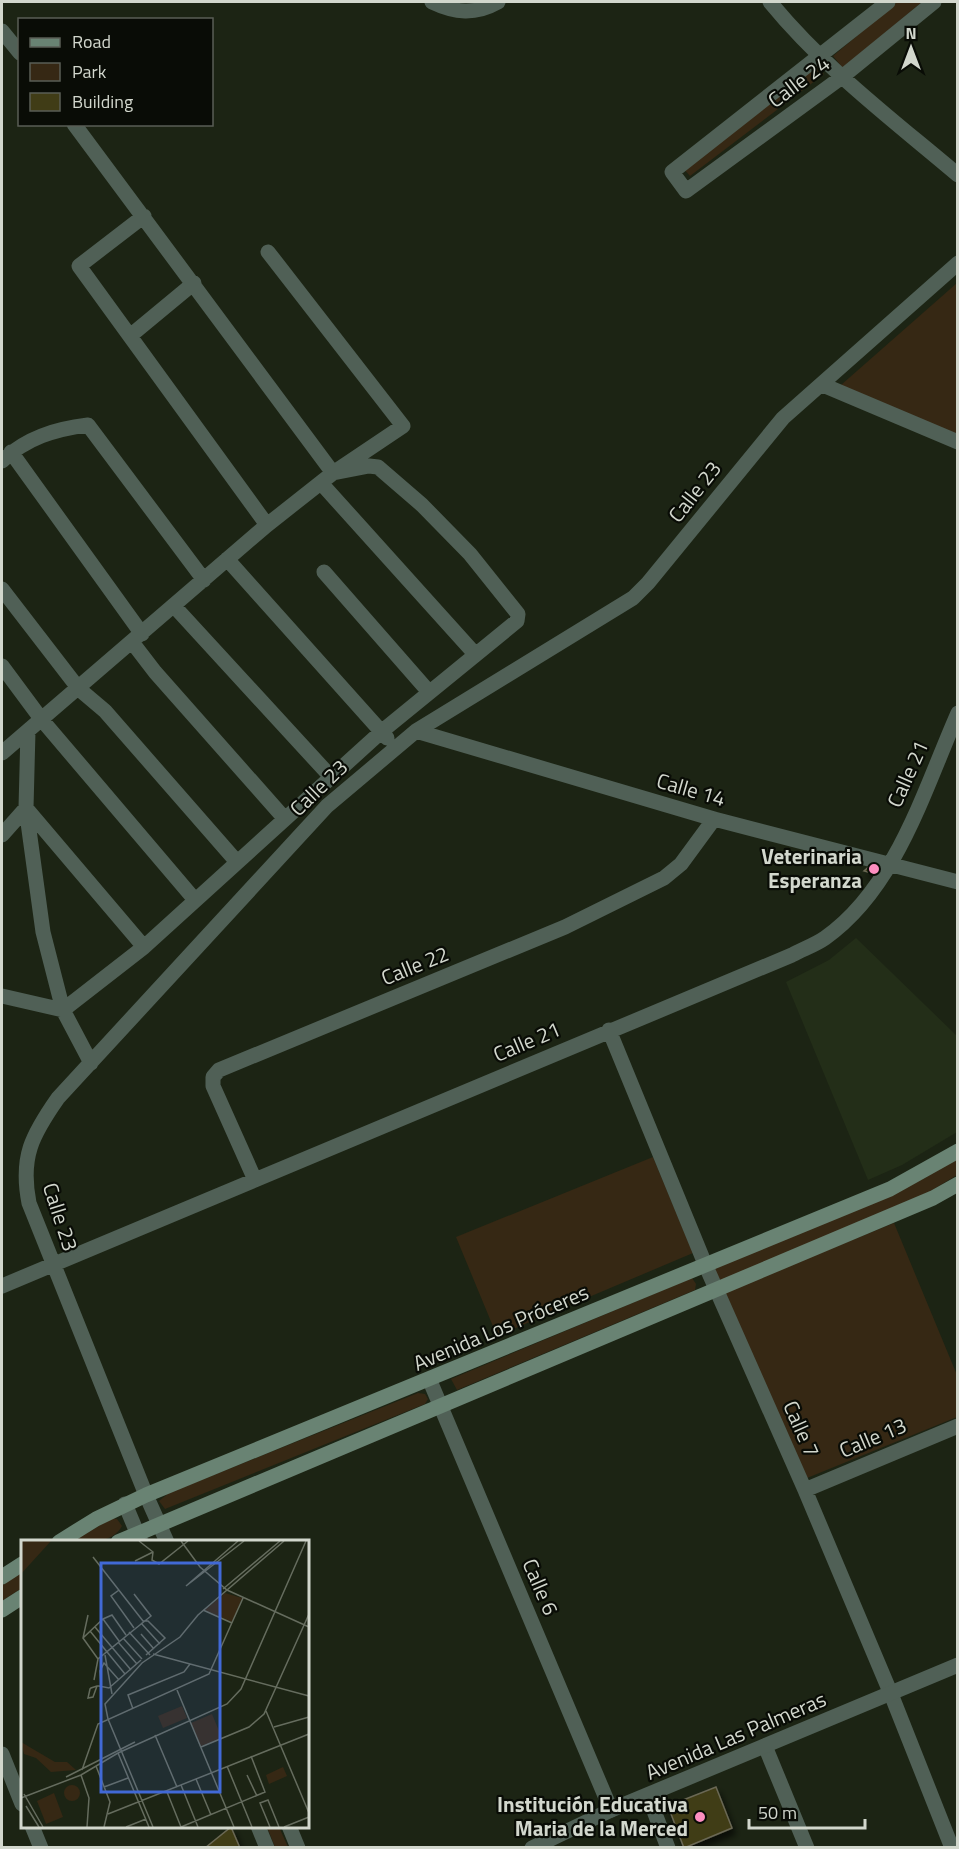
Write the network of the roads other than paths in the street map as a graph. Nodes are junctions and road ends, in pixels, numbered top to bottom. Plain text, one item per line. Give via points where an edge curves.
1 (432, 2) edge
2 (498, 2) edge
3 (770, 2) edge
4 (888, 2) edge
5 (934, 2) edge
6 (2, 31) edge
7 (18, 51) edge
8 (821, 57) junction
9 (842, 77) junction
10 (76, 126) edge
11 (957, 175) edge
12 (144, 216) junction
13 (268, 252) dead end
14 (957, 263) edge
15 (194, 283) junction
16 (130, 336) junction
17 (823, 385) junction
18 (957, 442) edge
19 (6, 457) edge
20 (333, 473) junction
21 (321, 483) junction
22 (267, 525) junction
23 (227, 559) junction
24 (324, 572) dead end
25 (204, 580) junction
26 (2, 589) edge
27 (174, 606) junction
28 (137, 638) junction
29 (475, 654) junction
30 (2, 666) edge
31 (78, 689) junction
32 (429, 692) junction
33 (957, 713) edge
34 (42, 720) junction
35 (28, 731) junction
36 (416, 731) junction
37 (381, 732) junction
38 (394, 747) junction
39 (2, 753) edge
40 (331, 777) junction
41 (26, 808) junction
42 (285, 819) junction
43 (714, 819) junction
44 (2, 835) edge
45 (237, 862) junction
46 (892, 864) junction
47 (957, 882) edge
48 (195, 900) junction
49 (144, 947) junction
50 (2, 996) edge
51 (63, 1010) junction
52 (609, 1030) junction
53 (91, 1063) junction
54 (957, 1151) edge
55 (255, 1180) junction
56 (957, 1184) edge
57 (52, 1264) junction
58 (705, 1264) junction
59 (2, 1286) edge
60 (715, 1289) junction
61 (430, 1381) junction
62 (440, 1405) junction
63 (957, 1426) edge
64 (805, 1490) junction
65 (146, 1496) junction
66 (125, 1504) junction
67 (159, 1523) junction
68 (139, 1537) edge
69 (62, 1540) edge
70 (166, 1540) edge
71 (21, 1565) edge
72 (2, 1577) edge
73 (21, 1598) edge
74 (2, 1610) edge
75 (957, 1665) edge
76 (891, 1694) junction
77 (765, 1746) junction
78 (2, 1754) edge
79 (648, 1795) junction
80 (21, 1802) edge
81 (611, 1810) junction
82 (32, 1828) edge
83 (258, 1828) edge
84 (289, 1828) edge
85 (42, 1848) edge
86 (267, 1848) edge
87 (298, 1848) edge
88 (532, 1848) edge
89 (668, 1848) edge
90 (807, 1848) edge
91 (952, 1848) edge

1 - 2 street via 464,12
3 - 8 street
4 - 8 street, Calle 24
5 - 9 street, Calle 24
6 - 7 street
8 - 9 street
8 - 9 street, Calle 24 via 672,172 686,192
9 - 11 street
10 - 12 street
12 - 15 street
12 - 16 street via 79,266
13 - 20 street via 403,426
14 - 17 street, Calle 23
15 - 16 street
15 - 20 street
16 - 22 street
17 - 18 street
17 - 36 street, Calle 23 via 783,418 633,598
19 - 25 street via 45,433 88,425
19 - 28 street
20 - 21 street
20 - 29 street via 378,467 470,554 515,608 517,621
21 - 22 street
21 - 29 street
22 - 23 street
23 - 25 street
23 - 37 street
24 - 32 street
25 - 27 street
26 - 31 street
27 - 28 street
27 - 40 street
28 - 31 street
28 - 42 street via 155,672
29 - 32 street
30 - 34 street
31 - 34 street
31 - 45 street via 105,711
32 - 37 street
33 - 46 street, Calle 21
34 - 35 street
34 - 48 street
35 - 39 street
35 - 41 street
36 - 38 street, Calle 23
36 - 43 street, Calle 14
37 - 38 street
37 - 40 street
38 - 53 street, Calle 23 via 327,806
40 - 42 street
41 - 44 street
41 - 49 street
41 - 51 street via 43,932
42 - 45 street
43 - 46 street, Calle 14
43 - 55 street, Calle 22 via 681,864 664,878 565,927 219,1070 213,1077 213,1086
45 - 48 street
46 - 47 street, Calle 14
46 - 52 street, Calle 21 via 869,896 824,938 792,955
48 - 49 street
49 - 51 street
50 - 51 street
51 - 53 street
52 - 55 street, Calle 21
52 - 58 street, Calle 7
53 - 57 street, Calle 23 via 39,1125 26,1164 29,1203
54 - 58 main road, Avenida Los Próceres via 890,1189
55 - 57 street, Calle 21
56 - 60 main road via 933,1198
57 - 59 street, Calle 21
57 - 65 street, Calle 23
58 - 60 street, Calle 7
58 - 61 main road, Avenida Los Próceres
60 - 62 main road
60 - 64 street, Calle 7
61 - 62 street, Calle 6
61 - 65 main road, Avenida Los Próceres
62 - 67 main road
62 - 81 street, Calle 6
63 - 64 street, Calle 13
64 - 76 street, Calle 7
65 - 66 main road, Avenida Los Próceres
65 - 67 street, Calle 23
66 - 68 street
66 - 69 main road, Avenida Los Próceres
67 - 68 main road
67 - 70 street, Calle 23
71 - 72 main road
73 - 74 main road
75 - 76 street, Avenida Las Palmeras
76 - 77 street, Avenida Las Palmeras
76 - 91 street, Calle 7
77 - 79 street, Avenida Las Palmeras
77 - 90 street
78 - 80 street
79 - 81 street, Avenida Las Palmeras
79 - 89 street
81 - 88 street, Avenida Las Palmeras
82 - 85 street
83 - 86 street
84 - 87 street

